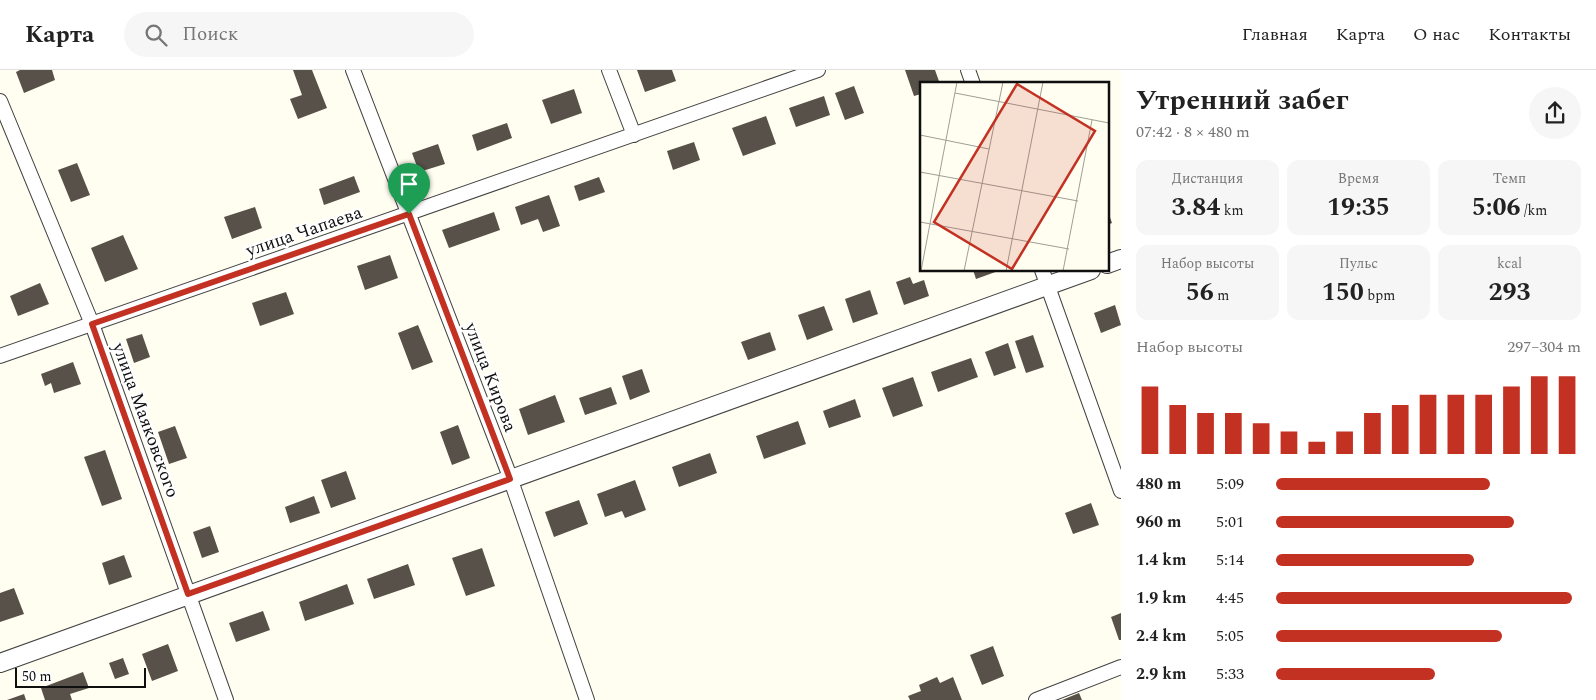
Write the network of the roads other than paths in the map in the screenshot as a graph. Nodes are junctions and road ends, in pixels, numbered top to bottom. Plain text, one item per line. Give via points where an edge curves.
1 (353, 70) edge
2 (609, 70) edge
3 (818, 70) edge
4 (968, 70) edge
5 (972, 82) edge
6 (0, 101) edge
7 (634, 135) junction
8 (409, 214) junction
9 (1121, 259) edge
10 (1108, 264) edge
11 (1085, 271) edge
12 (1044, 278) edge
13 (92, 324) junction
14 (0, 356) edge
15 (510, 479) junction
16 (1121, 491) edge
17 (188, 594) junction
18 (0, 663) edge
19 (1121, 667) edge
20 (226, 700) edge
21 (587, 700) edge
22 (1036, 700) edge

1 - 8 street, улица Кирова
2 - 7 street
3 - 7 street, улица Чапаева
4 - 5 street
6 - 13 street, улица Маяковского
7 - 8 street, улица Чапаева
8 - 13 street, улица Чапаева
8 - 15 street, улица Кирова
9 - 10 street
11 - 12 street
12 - 15 street
12 - 16 street
13 - 14 street, улица Чапаева
13 - 17 street, улица Маяковского
15 - 17 street
15 - 21 street, улица Кирова
17 - 18 street
17 - 20 street, улица Маяковского
19 - 22 street

